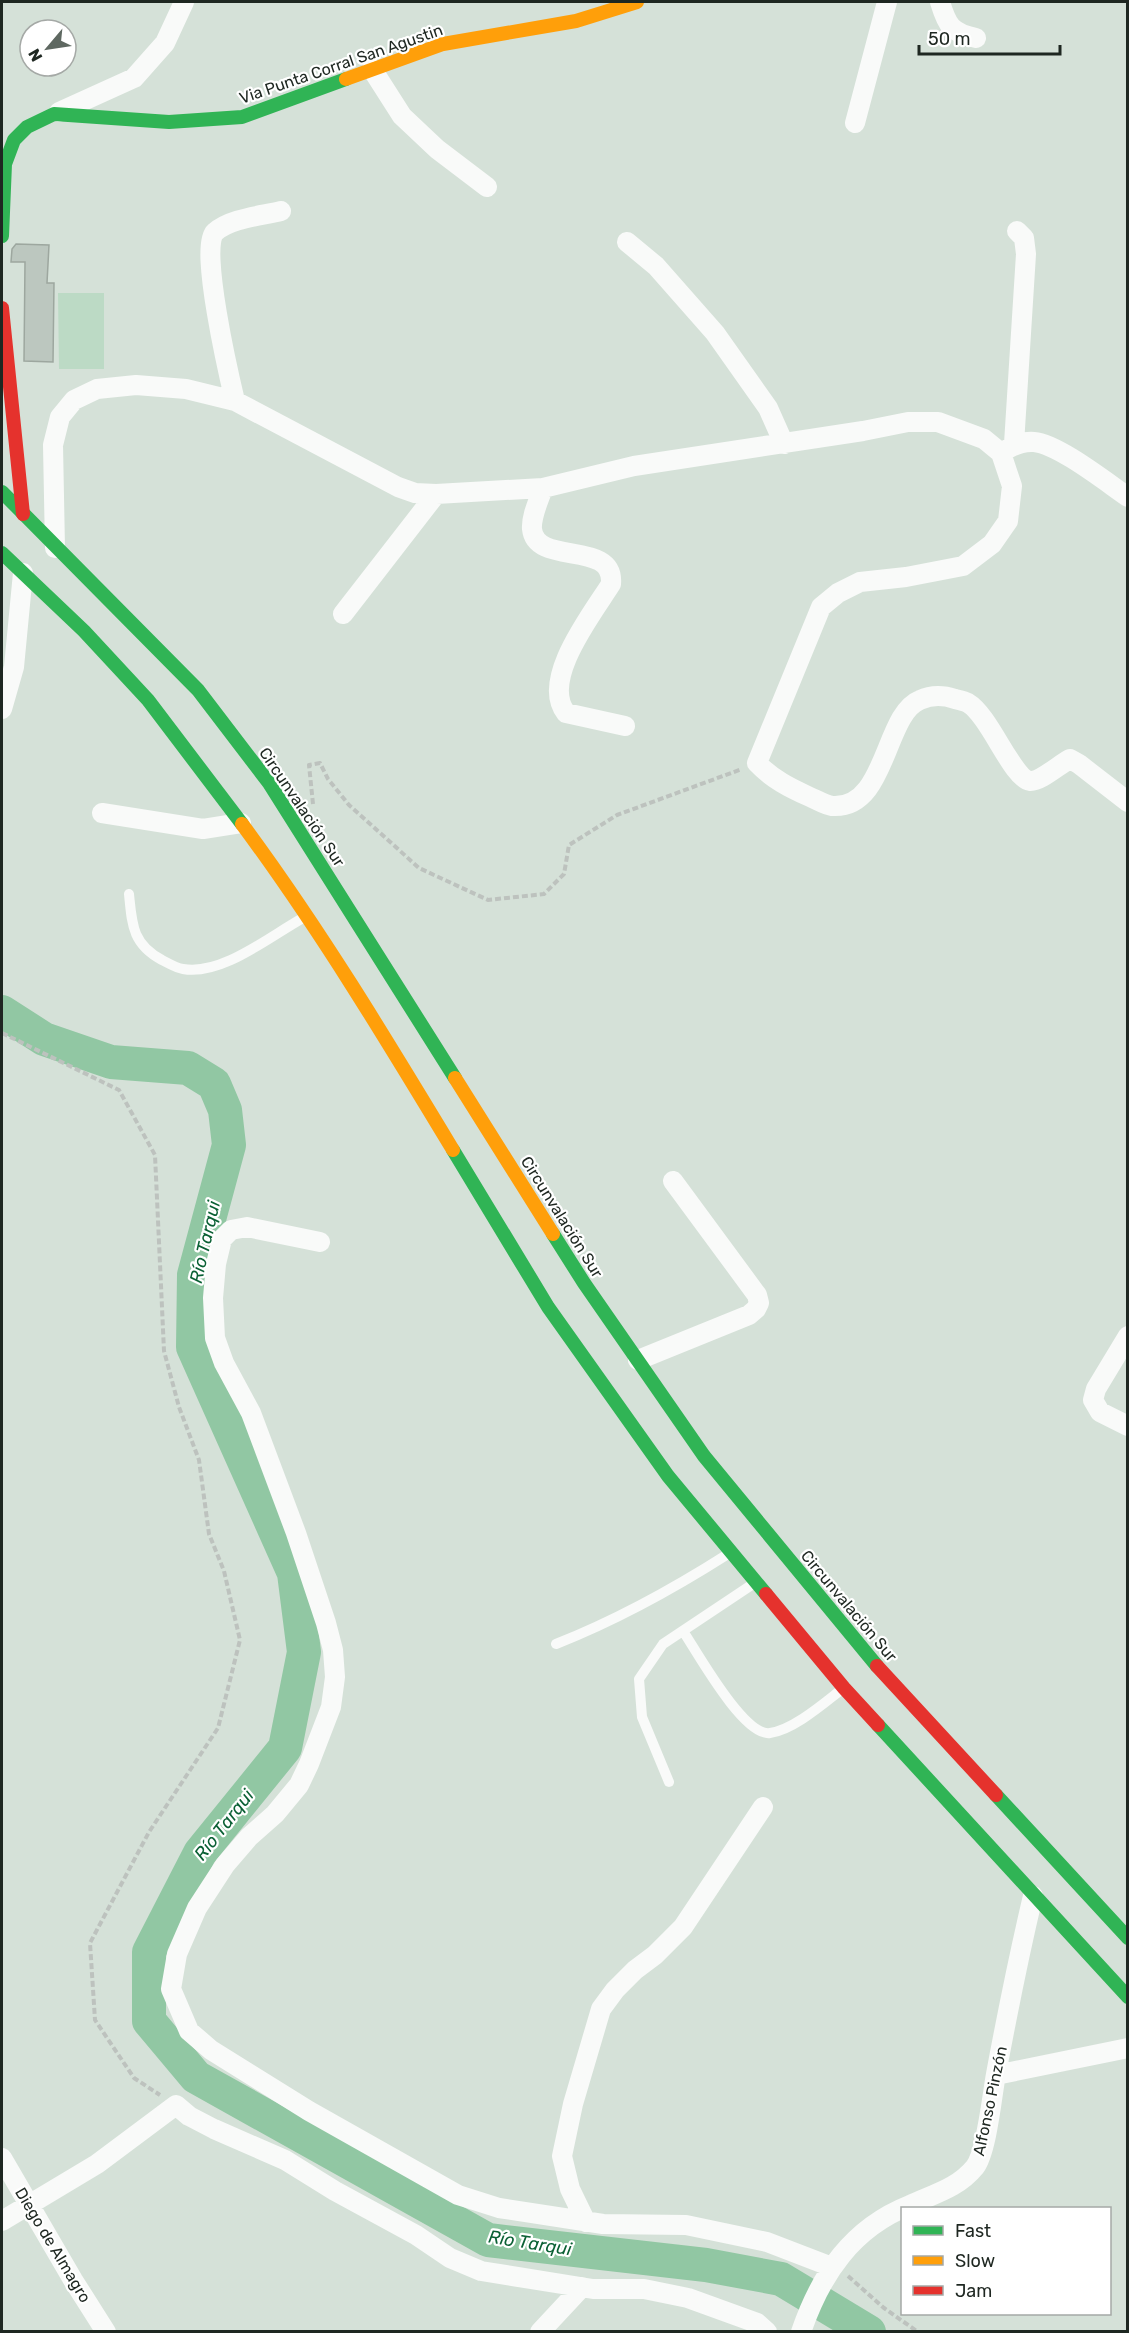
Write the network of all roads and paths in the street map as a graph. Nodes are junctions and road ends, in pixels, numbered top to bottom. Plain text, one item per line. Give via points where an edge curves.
1 (184, 2) edge
2 (582, 2) edge
3 (637, 2) edge
4 (887, 2) edge
5 (940, 2) edge
6 (576, 21) junction
7 (976, 38) dead end
8 (372, 69) junction
9 (54, 114) junction
10 (855, 123) dead end
11 (487, 188) dead end
12 (281, 211) dead end
13 (1017, 231) dead end
14 (2, 236) edge
15 (627, 242) dead end
16 (2, 308) edge
17 (235, 401) junction
18 (13, 409) junction
19 (2, 434) edge
20 (784, 444) junction
21 (1007, 449) junction
22 (543, 488) junction
23 (2, 492) edge
24 (436, 494) junction
25 (1128, 497) edge
26 (22, 514) junction
27 (55, 548) junction
28 (2, 553) edge
29 (23, 573) junction
30 (343, 614) dead end
31 (8, 666) edge
32 (2, 709) edge
33 (625, 726) dead end
34 (757, 763) junction
35 (1128, 802) edge
36 (314, 805) dead end
37 (102, 813) dead end
38 (241, 823) junction
39 (129, 894) dead end
40 (306, 916) junction
41 (2, 1033) edge
42 (673, 1181) dead end
43 (320, 1242) dead end
44 (1128, 1336) edge
45 (638, 1360) junction
46 (1128, 1426) edge
47 (730, 1552) junction
48 (756, 1582) junction
49 (683, 1631) junction
50 (556, 1644) dead end
51 (844, 1688) junction
52 (669, 1782) dead end
53 (763, 1808) dead end
54 (1033, 1896) junction
55 (1128, 1938) edge
56 (1128, 1997) edge
57 (1128, 2048) edge
58 (996, 2075) junction
59 (176, 2105) junction
60 (2, 2158) edge
61 (29, 2204) junction
62 (904, 2207) edge
63 (901, 2209) edge
64 (2, 2221) edge
65 (586, 2222) junction
66 (832, 2267) junction
67 (582, 2287) junction
68 (802, 2329) edge
69 (106, 2331) edge
70 (540, 2331) edge
71 (767, 2331) edge
72 (918, 2331) edge

1 - 9 street via 165,43 134,78
2 - 6 street
3 - 6 main road, Via Punta Corral San Agustin
4 - 10 street
5 - 7 street via 950,27 961,35
6 - 8 main road, Via Punta Corral San Agustin via 443,44
8 - 9 main road, Via Punta Corral San Agustin via 242,117 169,122
8 - 11 street via 402,116 436,149
9 - 14 main road, Via Punta Corral San Agustin via 27,127 14,140 4,164
12 - 17 street via 230,224 210,239 214,290
13 - 21 street via 1023,238 1026,254
15 - 20 street via 656,266 715,333 768,408
16 - 18 main road
17 - 24 street via 398,487
17 - 27 street via 186,389 136,386 97,389 74,400 60,417 53,445
18 - 19 main road
18 - 26 main road
20 - 21 street via 908,422 938,422
20 - 22 street via 634,466
21 - 25 street via 1034,442 1054,448
21 - 34 street via 1012,486 1008,521 992,544 963,566 860,582 822,607
22 - 24 street
22 - 33 street via 532,526 536,541 545,548 593,557 608,568 611,577 611,584 564,660 559,705 566,713
23 - 26 main road, Circunvalación Sur
24 - 30 street
26 - 27 main road, Circunvalación Sur
27 - 45 main road, Circunvalación Sur via 198,690 269,783 584,1283
28 - 29 main road
29 - 31 street
29 - 38 main road via 148,700
31 - 32 street
34 - 35 street via 786,786 830,806 848,804 876,777 906,710 919,700 944,694 969,704 980,715 1014,768 1027,781 1070,759
34 - 36 path via 617,815 569,845 564,874 544,894 488,900 419,868 349,805 320,763 309,765
37 - 38 street via 203,829
38 - 40 main road
39 - 40 lane via 132,928 139,941 159,958 182,969 204,969 238,957
40 - 47 main road via 372,1016 548,1307 668,1476
41 - 59 path via 119,1090 155,1155 164,1351 199,1460 209,1534 224,1571 240,1640 218,1728 149,1832 90,1943 94,2020 134,2078
42 - 45 street via 759,1303 749,1315
43 - 65 street via 247,1227 231,1230 222,1239 213,1298 215,1338 250,1413 326,1623 335,1677 331,1707 299,1785 249,1837 197,1908 177,1954 171,1989 189,2031 211,2050 458,2195 499,2208
44 - 46 street via 1093,1400 1100,1412
45 - 55 main road, Circunvalación Sur via 704,1456 872,1660
47 - 48 main road
47 - 50 lane via 666,1593 596,1629
48 - 49 lane
48 - 51 main road
49 - 51 lane via 736,1713 756,1731 769,1734 789,1725
49 - 52 lane via 663,1644 639,1679 642,1718
51 - 54 main road
53 - 65 street via 683,1927 615,1990 601,2009 562,2156 570,2189
54 - 56 main road
54 - 58 street, Alfonso Pinzón
57 - 58 street
58 - 62 street, Alfonso Pinzón via 977,2164 960,2183
59 - 61 street via 97,2164
59 - 67 street via 206,2125 285,2160 481,2271
60 - 61 street, Diego de Almagro
61 - 64 street
61 - 69 street, Diego de Almagro
63 - 66 street, Alfonso Pinzón via 866,2230
65 - 66 street via 686,2225 767,2242
66 - 68 street, Alfonso Pinzón
66 - 72 path
67 - 70 street
67 - 71 street via 644,2289 688,2298 757,2323

